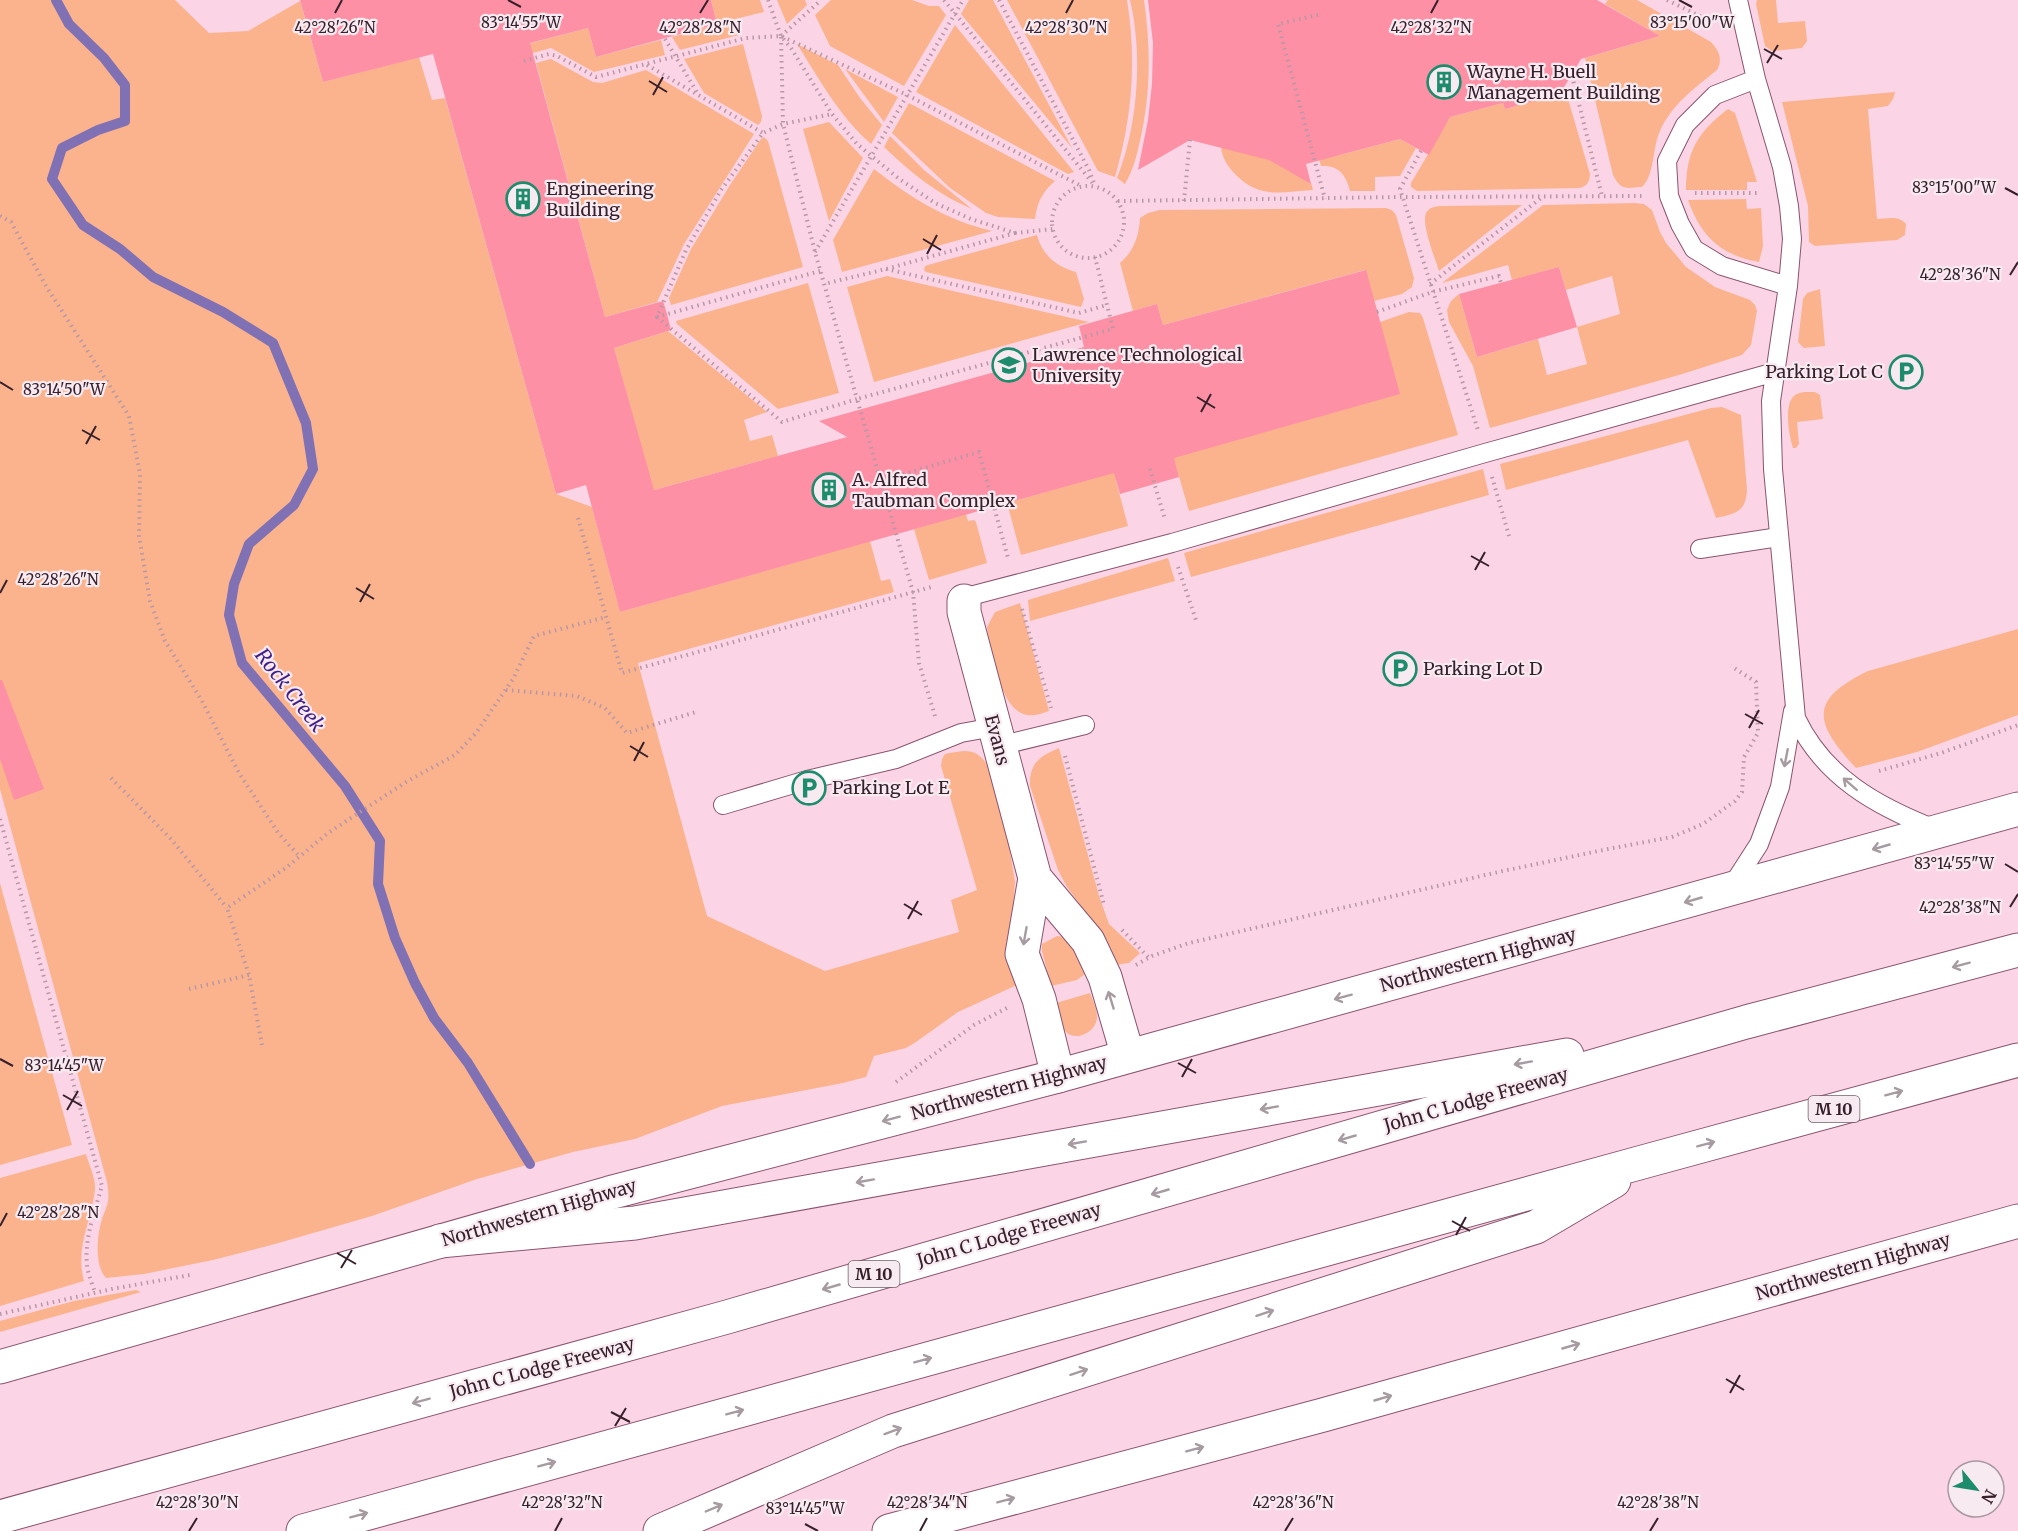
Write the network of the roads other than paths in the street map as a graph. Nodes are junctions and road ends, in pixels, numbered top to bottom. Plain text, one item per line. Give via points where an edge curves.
1 (1738, 0) edge
2 (1756, 79) junction
3 (1788, 286) junction
4 (1775, 372) junction
5 (1779, 537) junction
6 (1700, 549) dead end
7 (955, 592) joint
8 (1795, 709) junction
9 (1085, 725) dead end
10 (996, 736) junction
11 (723, 805) dead end
12 (2018, 810) edge
13 (1938, 831) junction
14 (1035, 878) junction
15 (1729, 890) junction
16 (2018, 950) edge
17 (1746, 1022) junction
18 (1128, 1056) junction
19 (2018, 1060) edge
20 (1058, 1076) junction
21 (1650, 1160) junction
22 (2015, 1227) edge
23 (440, 1241) junction
24 (0, 1367) edge
25 (0, 1517) edge
26 (303, 1531) edge
27 (660, 1531) edge
28 (889, 1531) edge

1 - 2 lane
2 - 3 lane via 1782,167 1789,206 1792,239
2 - 3 lane via 1714,95 1685,125 1667,161 1669,196 1694,249 1722,266
3 - 4 lane
4 - 5 lane via 1771,401
4 - 7 lane via 1016,585 974,595
5 - 6 lane
5 - 8 lane
7 - 10 main road, Evans via 964,612
13 -> 8 lane via 1901,816 1853,788 1815,752
8 -> 15 lane via 1780,787 1759,844
9 - 10 lane
10 - 11 lane via 962,733 896,759
10 - 14 main road, Evans
12 - 13 main road, Northwestern Highway
13 -> 15 main road, Northwestern Highway
18 -> 14 main road, Evans via 1104,977 1088,941
14 -> 20 main road, Evans via 1022,954 1039,999
15 -> 18 main road, Northwestern Highway
16 -> 17 main road, John C Lodge Freeway / M 10
17 -> 23 main road via 635,1223
17 -> 25 main road, John C Lodge Freeway / M 10 via 727,1317
18 - 20 main road, Northwestern Highway
21 -> 19 main road, M 10
20 -> 23 main road, Northwestern Highway via 609,1192
26 -> 21 main road, M 10
27 -> 21 main road via 893,1431 1536,1227
28 -> 22 main road, Northwestern Highway
23 - 24 main road, Northwestern Highway

